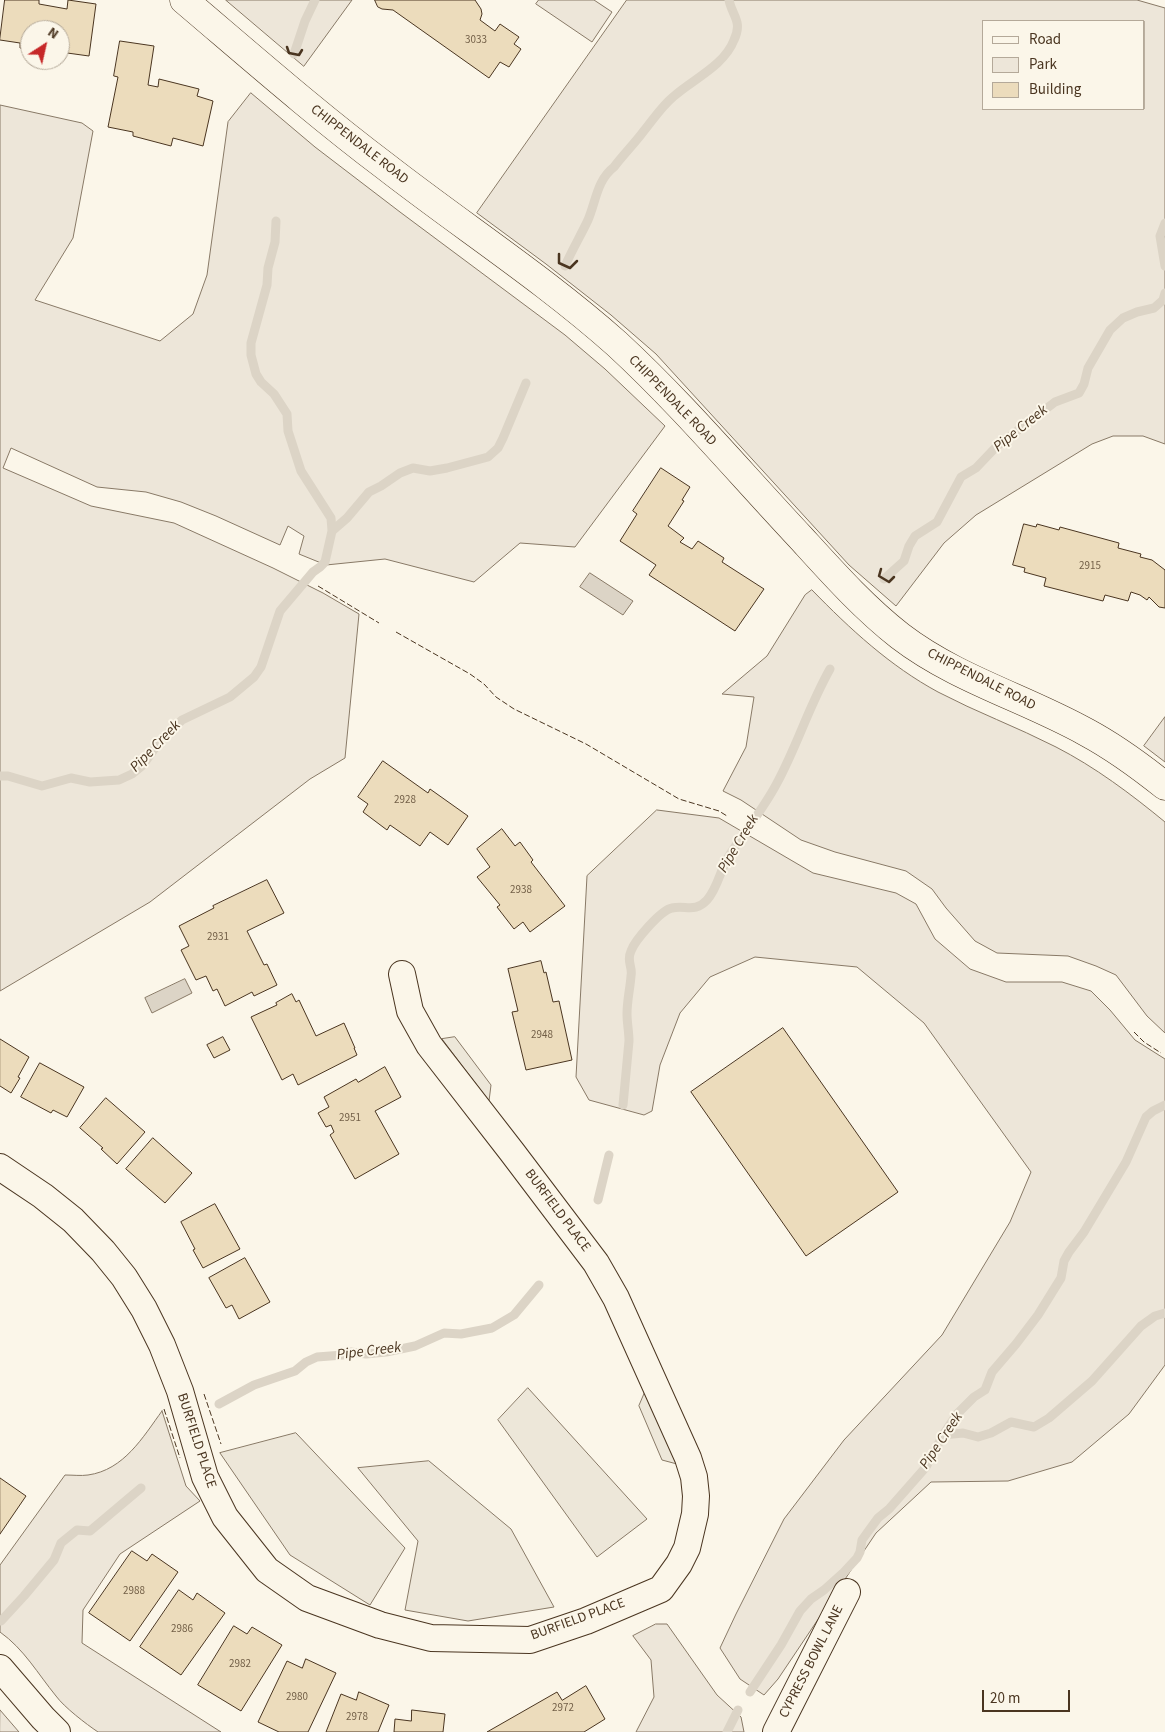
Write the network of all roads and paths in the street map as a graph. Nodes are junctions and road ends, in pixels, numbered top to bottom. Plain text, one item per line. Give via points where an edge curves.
1 (184, 0) edge
2 (1165, 786) edge
3 (402, 974) dead end
4 (0, 1167) edge
5 (847, 1592) dead end
6 (0, 1668) edge
7 (57, 1732) edge
8 (776, 1732) edge

1 - 2 street, CHIPPENDALE ROAD via 342,133 614,342 670,397 853,594 904,639 965,675 1086,731
3 - 4 street, BURFIELD PLACE via 410,1010 429,1045 596,1263 616,1298 688,1458 696,1496 692,1530 679,1564 661,1589 586,1621 530,1640 431,1638 380,1625 307,1598 267,1570 225,1517 205,1478 180,1391 162,1345 124,1277 73,1220
5 - 8 street, CYPRESS BOWL LANE
6 - 7 street

